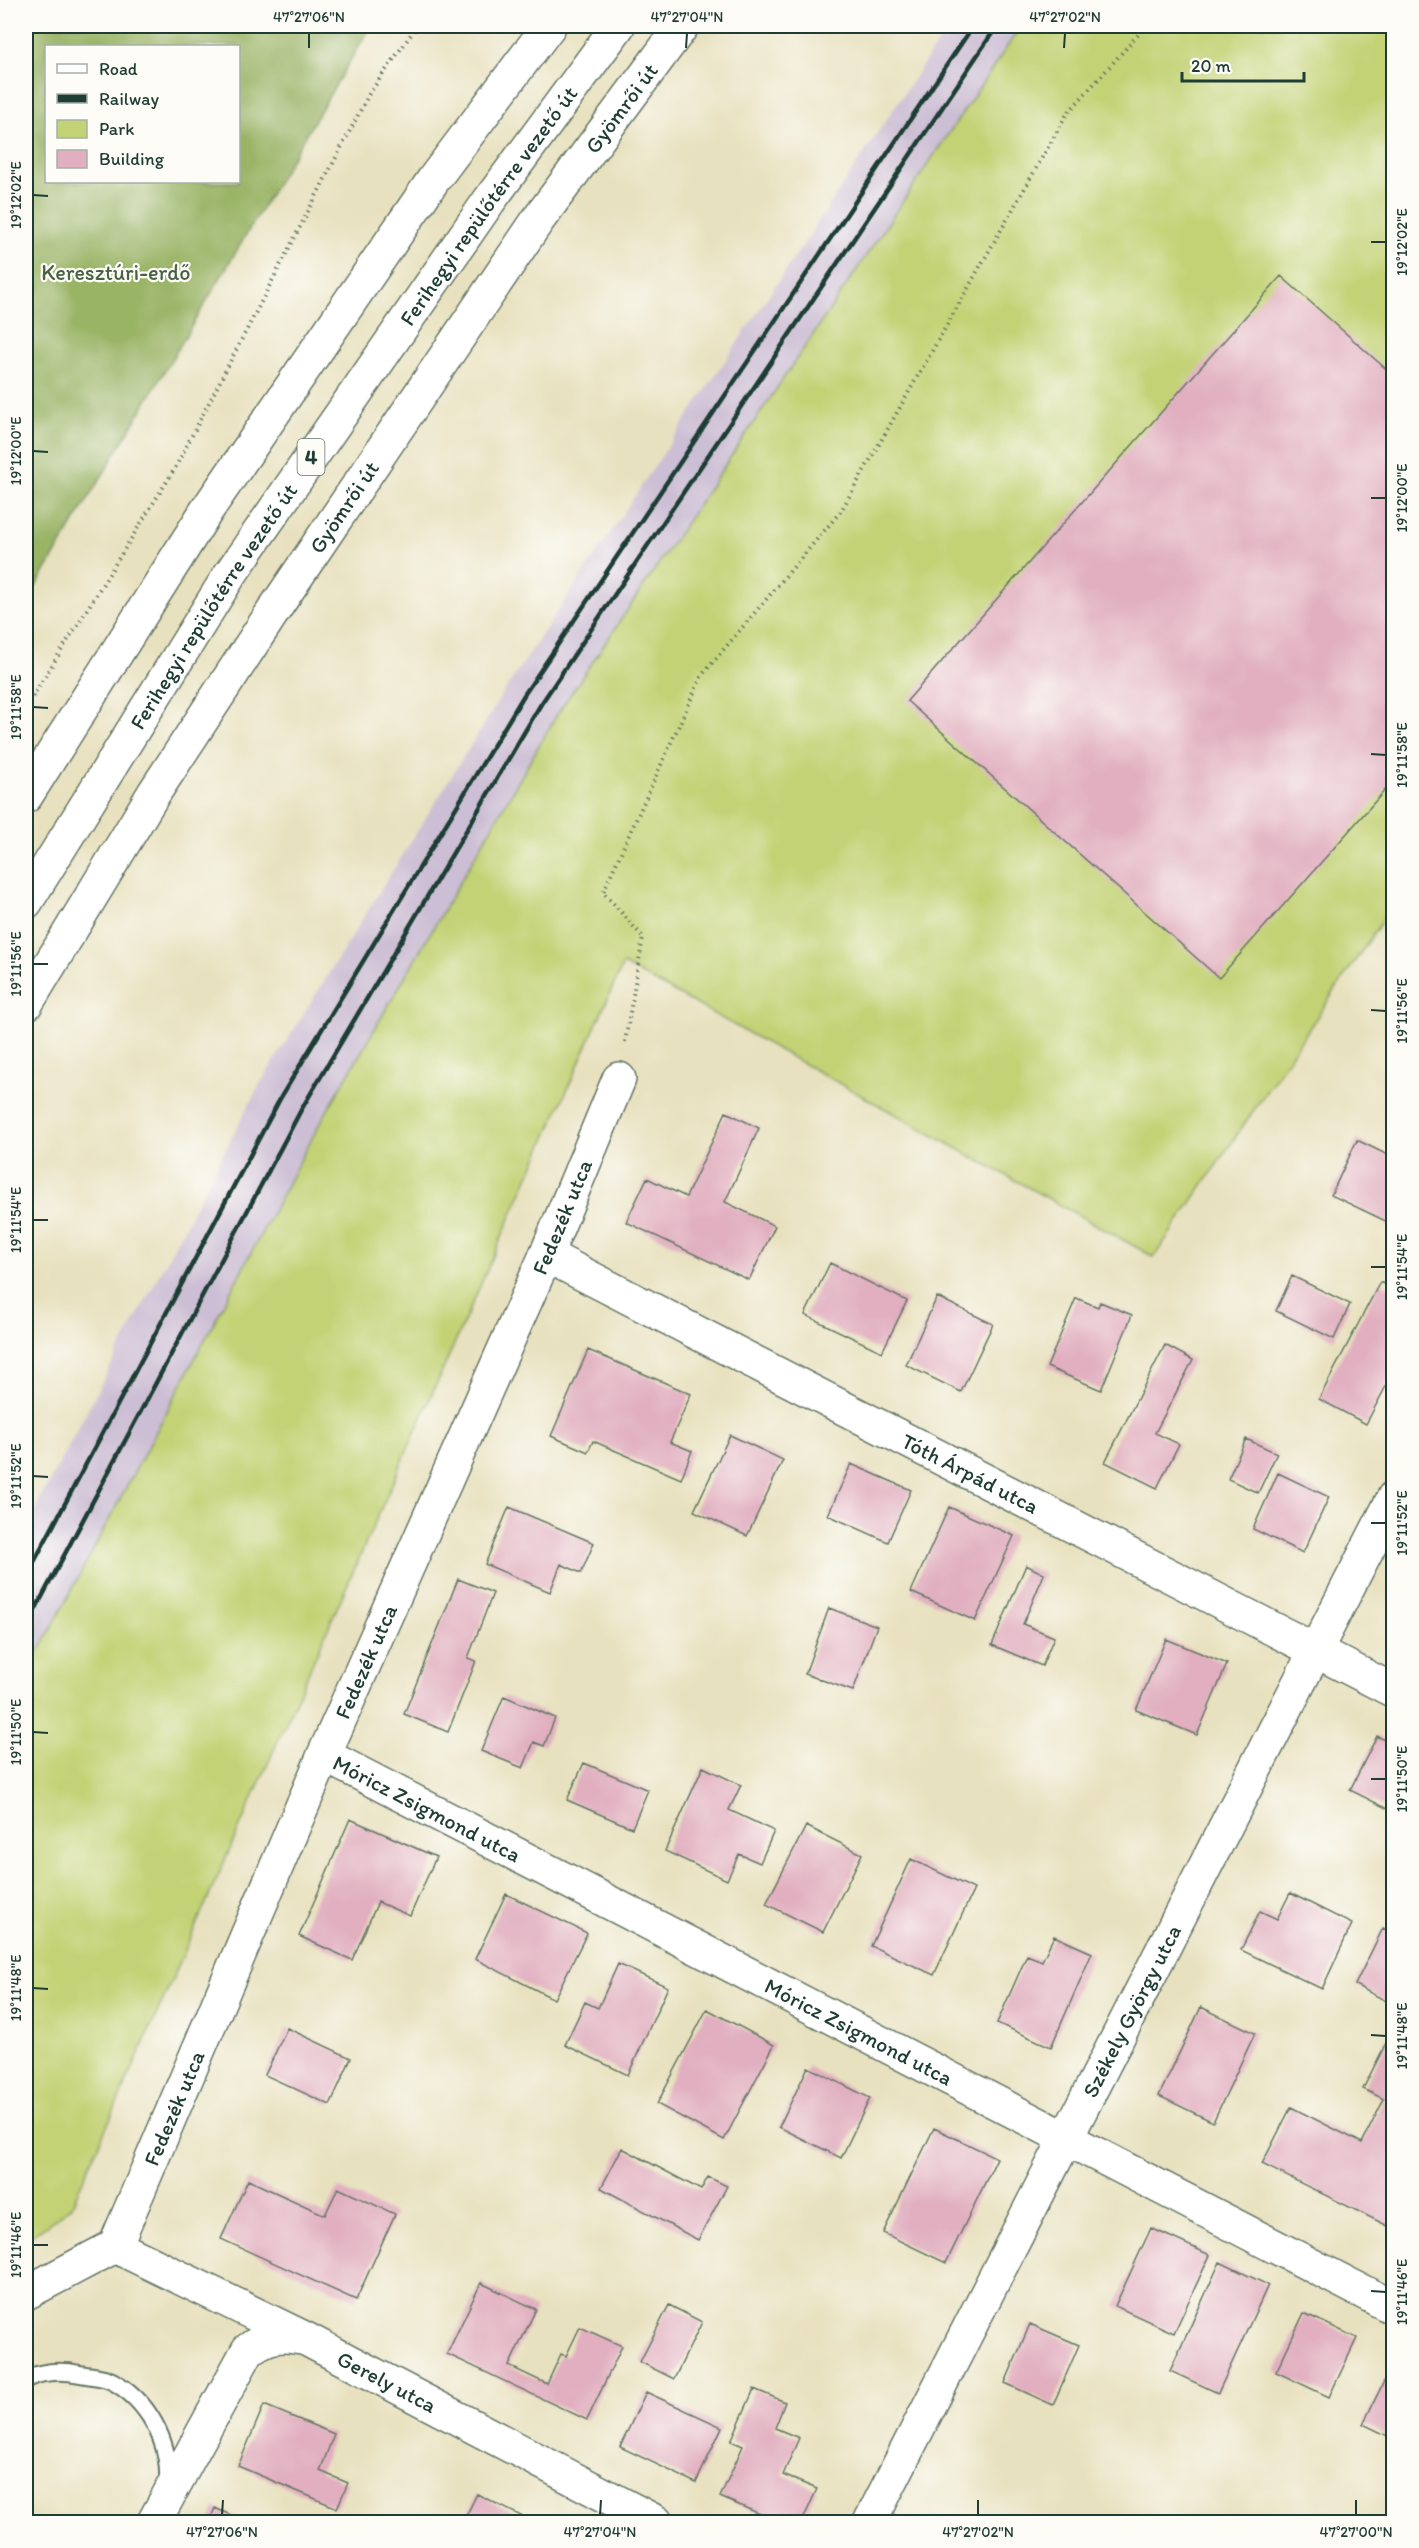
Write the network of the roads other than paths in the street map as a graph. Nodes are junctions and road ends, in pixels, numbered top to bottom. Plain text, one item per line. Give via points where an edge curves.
1 (549, 26) edge
2 (618, 26) edge
3 (682, 26) edge
4 (26, 796) edge
5 (26, 902) edge
6 (26, 1004) edge
7 (619, 1079) road end
8 (546, 1254) junction
9 (1394, 1497) edge
10 (1314, 1650) junction
11 (1394, 1691) edge
12 (324, 1755) junction
13 (1065, 2139) junction
14 (115, 2246) junction
15 (26, 2293) edge
16 (1394, 2308) edge
17 (306, 2339) junction
18 (26, 2379) edge
19 (161, 2510) edge
20 (656, 2523) edge
21 (870, 2523) edge

1 - 4 street via 434,179 220,491
2 - 5 street, Ferihegyi repülőtérre vezető út / 4 via 489,201 229,576
3 - 6 street, Gyömrői út via 538,220 287,592 154,794
7 - 8 street, Fedezék utca
8 - 10 street, Tóth Árpád utca
8 - 12 street, Fedezék utca
9 - 10 street, Székely György utca
10 - 11 street, Tóth Árpád utca
10 - 13 street, Székely György utca
12 - 13 street, Móricz Zsigmond utca
12 - 14 street, Fedezék utca
13 - 16 street, Móricz Zsigmond utca
13 - 21 street, Székely György utca
14 - 15 street
14 - 17 street, Gerely utca
17 - 19 street via 278,2335 263,2339 248,2350
17 - 20 street, Gerely utca
18 - 19 lane via 39,2373 69,2372 111,2380 139,2402 160,2435 169,2460

